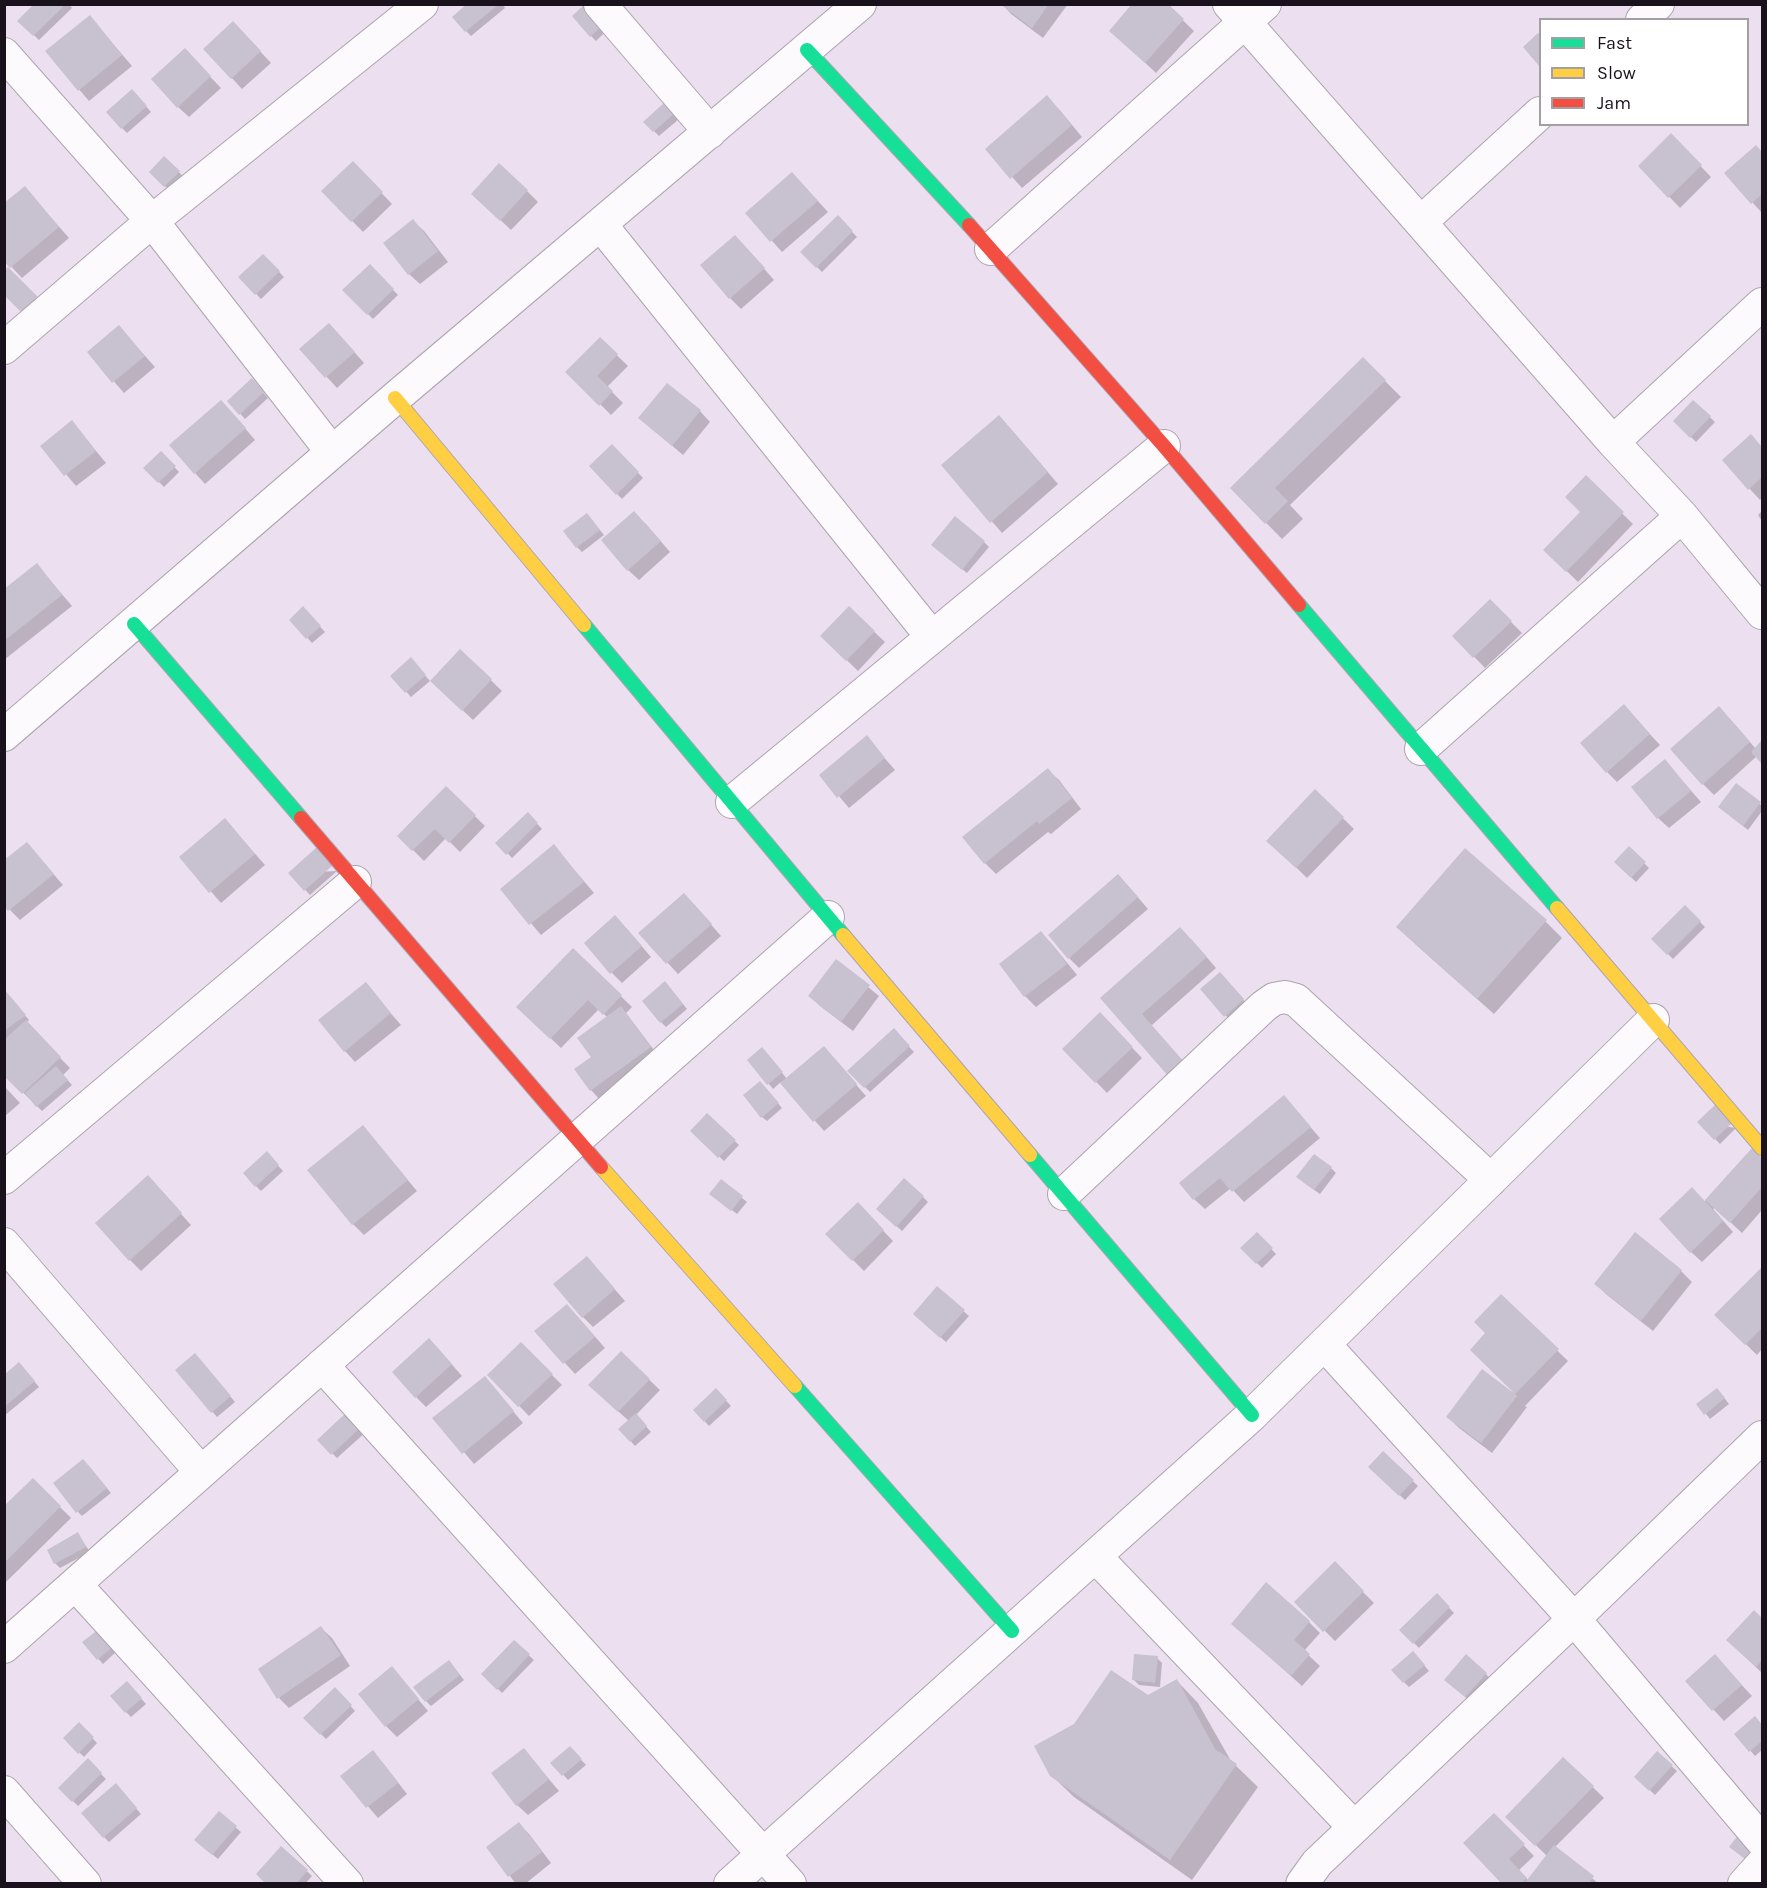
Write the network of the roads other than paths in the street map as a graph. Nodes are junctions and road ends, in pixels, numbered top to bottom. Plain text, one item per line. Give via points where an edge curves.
1 (422, 4) edge
2 (600, 4) edge
3 (860, 4) edge
4 (1658, 4) edge
5 (1246, 10) edge
6 (1644, 18) edge
7 (807, 50) junction
8 (4, 54) edge
9 (1539, 114) edge
10 (710, 132) junction
11 (152, 221) junction
12 (1421, 222) junction
13 (601, 225) junction
14 (991, 249) junction
15 (1762, 304) edge
16 (4, 348) edge
17 (395, 398) junction
18 (1613, 442) junction
19 (1164, 446) junction
20 (332, 452) junction
21 (1682, 516) junction
22 (1762, 613) edge
23 (134, 624) junction
24 (932, 637) junction
25 (4, 735) edge
26 (1421, 749) junction
27 (732, 802) junction
28 (355, 882) junction
29 (828, 917) junction
30 (1653, 1020) junction
31 (577, 1140) junction
32 (1762, 1148) edge
33 (4, 1178) edge
34 (1491, 1180) junction
35 (1064, 1194) junction
36 (4, 1244) edge
37 (1325, 1344) junction
38 (322, 1365) junction
39 (1252, 1415) junction
40 (1762, 1437) edge
41 (201, 1472) junction
42 (1095, 1557) junction
43 (75, 1584) junction
44 (1574, 1619) junction
45 (1012, 1631) junction
46 (4, 1647) edge
47 (4, 1792) edge
48 (1354, 1827) junction
49 (1762, 1841) edge
50 (764, 1853) junction
51 (1762, 1864) edge
52 (85, 1884) edge
53 (347, 1884) edge
54 (730, 1884) edge
55 (790, 1884) edge
56 (1302, 1884) edge
57 (1744, 1884) edge

1 - 11 street
2 - 10 street
3 - 7 street
4 - 6 street
5 - 12 street
5 - 14 street
7 - 10 street
7 - 14 street
8 - 11 street
9 - 12 street
10 - 13 street
11 - 16 street
11 - 20 street
12 - 18 street
13 - 17 street
13 - 24 street
14 - 19 street
15 - 18 street
17 - 20 street
17 - 27 street
18 - 21 street
19 - 24 street
19 - 26 street
20 - 23 street
21 - 22 street
21 - 26 street
23 - 25 street
23 - 28 street
24 - 27 street
26 - 30 street
27 - 29 street
28 - 31 street
28 - 33 street
29 - 31 street
29 - 35 street
30 - 32 street
30 - 34 street
31 - 38 street
31 - 45 street
34 - 35 street via 1296,1000 1285,997 1264,1006
34 - 37 street
35 - 39 street
36 - 41 street
37 - 39 street
37 - 44 street
38 - 41 street
38 - 50 street
39 - 42 street
40 - 44 street
41 - 43 street
42 - 45 street
42 - 48 street
43 - 46 street
43 - 53 street
44 - 48 street
44 - 49 street
45 - 50 street
47 - 52 street
48 - 56 street via 1317,1863
50 - 54 street
50 - 55 street
51 - 57 street

